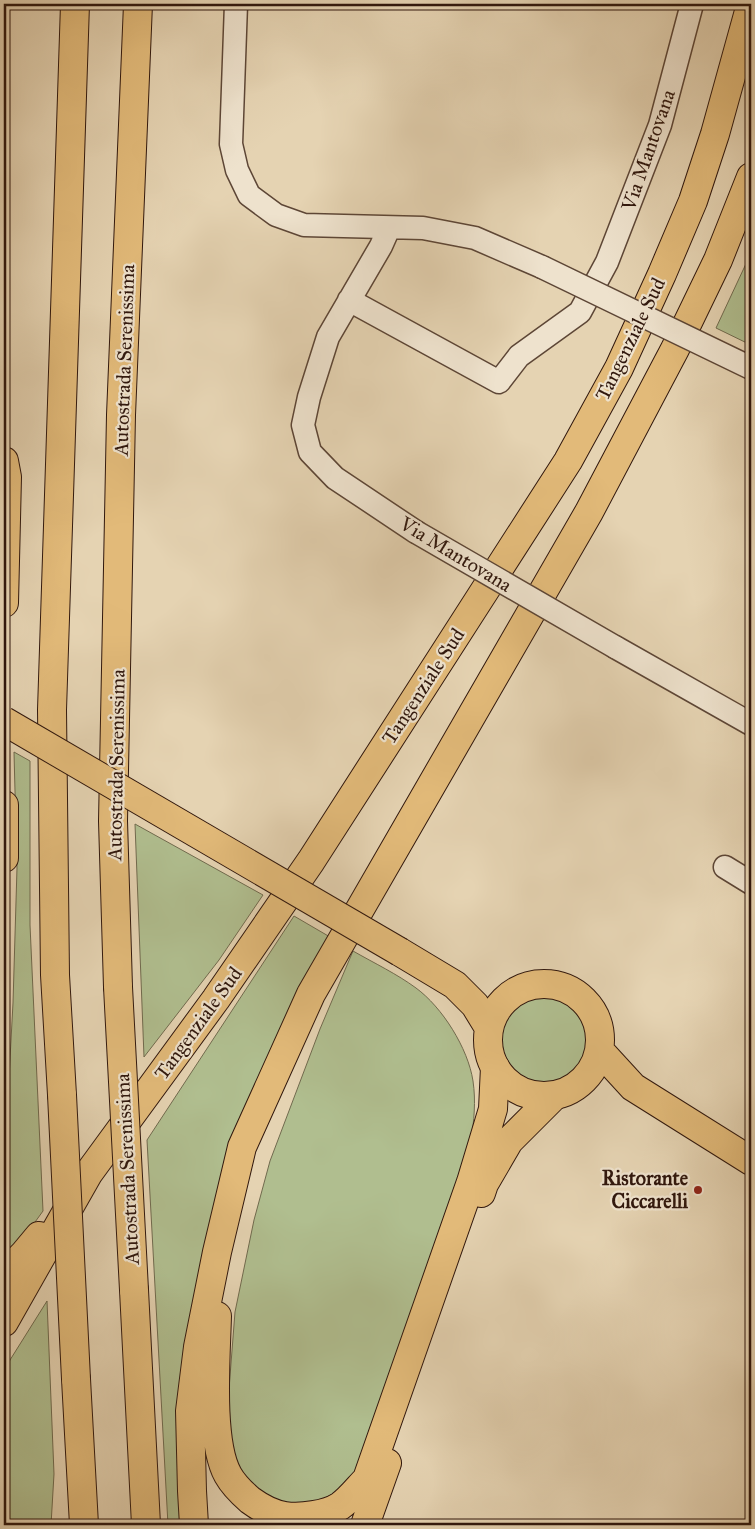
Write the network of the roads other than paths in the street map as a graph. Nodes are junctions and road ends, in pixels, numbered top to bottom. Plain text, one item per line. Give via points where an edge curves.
1 (74, 4) edge
2 (138, 4) edge
3 (236, 4) edge
4 (692, 4) edge
5 (740, 4) edge
6 (751, 4) edge
7 (732, 77) junction
8 (751, 177) edge
9 (751, 207) edge
10 (389, 228) junction
11 (718, 260) junction
12 (349, 300) junction
13 (751, 368) edge
14 (4, 461) edge
15 (4, 604) edge
16 (4, 721) edge
17 (751, 724) edge
18 (4, 805) edge
19 (4, 858) edge
20 (725, 867) dead end
21 (751, 883) edge
22 (455, 985) junction
23 (511, 995) junction
24 (489, 1028) junction
25 (600, 1051) junction
26 (495, 1067) junction
27 (588, 1076) junction
28 (633, 1087) junction
29 (554, 1096) junction
30 (751, 1161) edge
31 (88, 1174) junction
32 (217, 1252) junction
33 (4, 1274) edge
34 (4, 1322) edge
35 (84, 1525) edge
36 (146, 1525) edge
37 (194, 1525) edge
38 (365, 1525) edge

1 - 35 main road, bridge via 52,710 55,975
2 - 36 main road, Autostrada Serenissima, bridge via 121,415 114,822 118,987
3 - 10 street via 231,144 237,170 249,194 276,215 304,225
4 - 12 street, Via Mantovana via 660,125 607,262 580,312 518,356 499,382
5 - 7 main road
6 - 7 main road, Tangenziale Sud
7 - 31 main road, Tangenziale Sud via 693,201 662,274 618,368 568,460 311,861 216,999
8 - 11 main road
9 - 11 main road
10 - 12 street, Via Mantovana
10 - 13 street, bridge via 423,228 475,238
11 - 32 main road via 589,512 311,994 242,1147
12 - 17 street, Via Mantovana, bridge via 328,337 309,397 303,425 310,452 335,478 416,532
14 - 15 main road
16 - 22 main road, bridge
18 - 19 main road
20 - 21 street
22 - 23 main road via 482,993
22 - 24 main road via 475,1006
23 - 24 main road via 501,1004
23 - 25 main road via 536,984 562,986 574,992 585,1001 596,1018 601,1038
24 - 26 main road via 488,1042
25 - 27 main road
25 - 28 main road
26 - 29 main road via 509,1083 527,1094
26 - 32 main road via 493,1108 474,1173 367,1479 340,1506 312,1516 277,1515 243,1494 227,1474 220,1452 216,1419
27 - 28 main road
27 - 29 main road via 579,1085
28 - 30 main road
29 - 38 main road via 508,1141 484,1184
31 - 33 main road
31 - 34 main road, Tangenziale Sud
32 - 37 main road via 198,1347 190,1411

